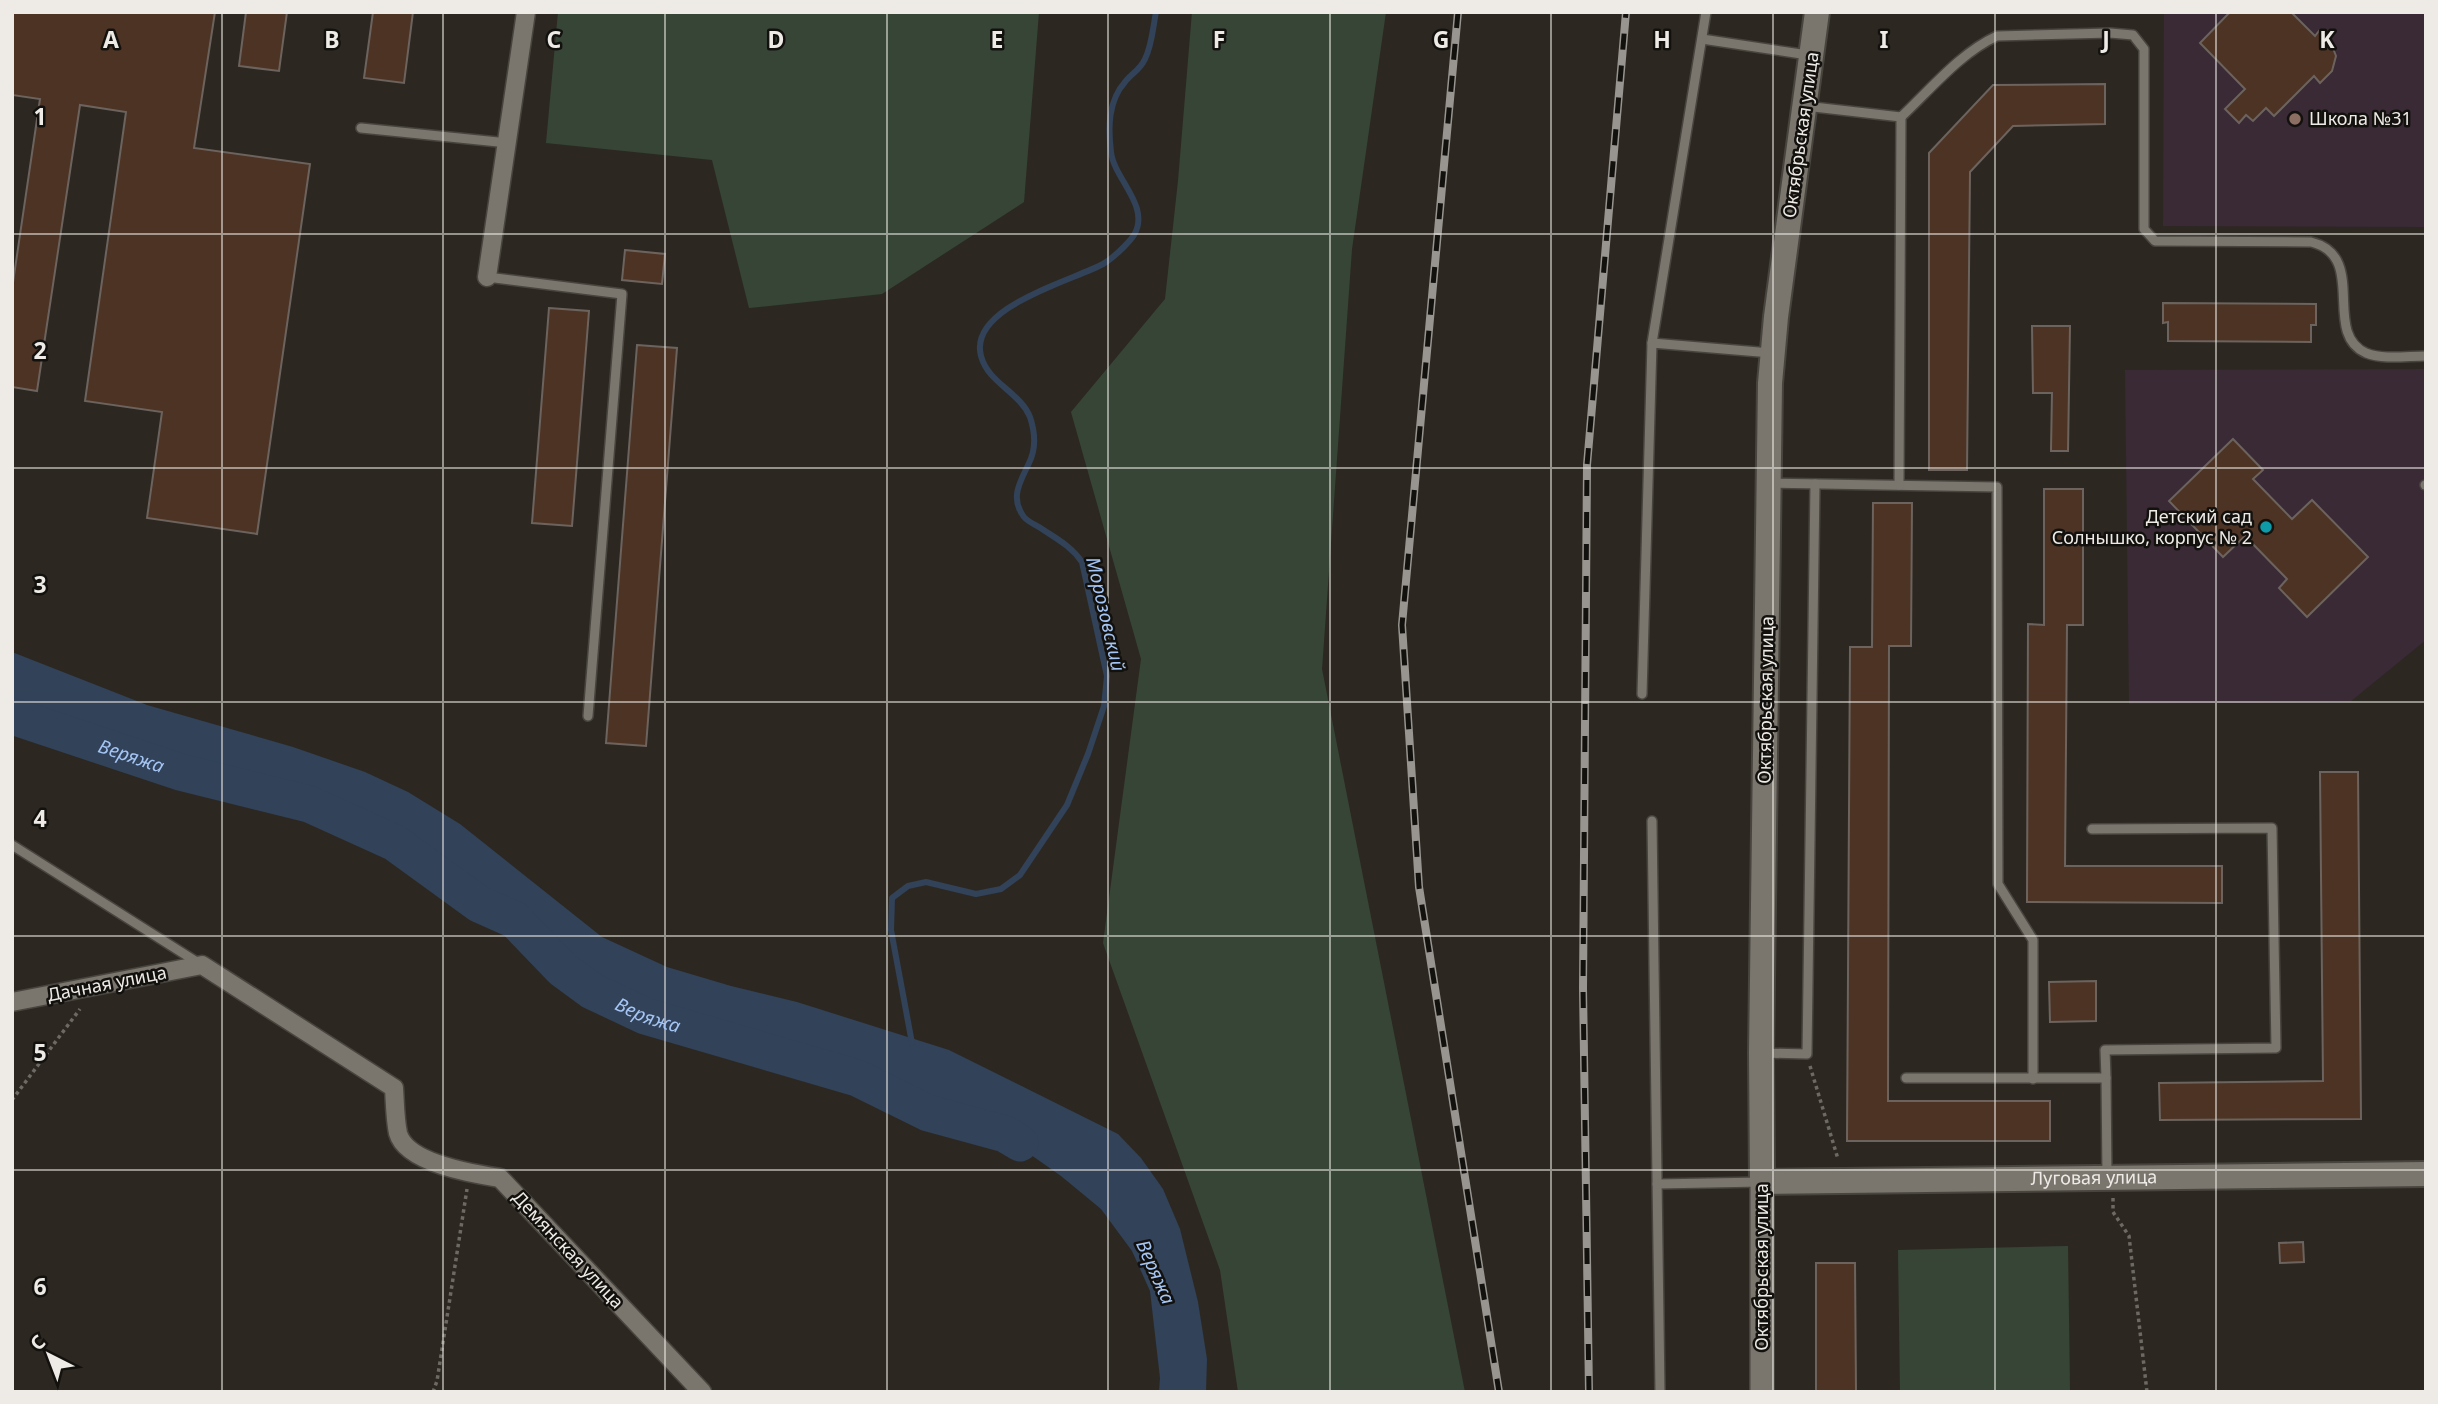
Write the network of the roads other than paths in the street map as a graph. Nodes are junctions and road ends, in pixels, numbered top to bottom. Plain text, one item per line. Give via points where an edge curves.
1 (526, 12) edge
2 (1706, 12) edge
3 (1817, 12) edge
4 (1702, 39) junction
5 (1811, 55) junction
6 (1805, 106) junction
7 (1901, 117) junction
8 (361, 128) dead end
9 (508, 143) junction
10 (487, 277) joint
11 (1652, 343) junction
12 (1773, 353) junction
13 (2426, 356) edge
14 (1769, 483) junction
15 (1815, 484) junction
16 (1899, 485) junction
17 (1642, 694) dead end
18 (588, 716) dead end
19 (1652, 821) dead end
20 (2092, 829) dead end
21 (12, 845) edge
22 (202, 965) junction
23 (12, 1002) edge
24 (1761, 1053) junction
25 (1906, 1078) dead end
26 (2106, 1078) junction
27 (2033, 1079) junction
28 (2426, 1174) edge
29 (2110, 1178) junction
30 (1762, 1182) junction
31 (1657, 1184) junction
32 (702, 1392) edge
33 (1660, 1392) edge
34 (1762, 1392) edge

1 - 9 street
2 - 4 lane
3 - 5 main road, Октябрьская улица
4 - 5 lane
4 - 11 lane
5 - 6 main road, Октябрьская улица
6 - 7 lane
6 - 12 main road, Октябрьская улица
7 - 13 lane via 1966,55 1997,36 2133,35 2144,49 2144,229 2155,241 2324,245 2342,273 2350,340 2365,352 2384,357
7 - 16 lane
8 - 9 lane
9 - 10 street
10 - 18 lane via 622,294
11 - 12 lane
11 - 17 lane
12 - 14 main road, Октябрьская улица
14 - 15 lane
14 - 24 main road, Октябрьская улица
15 - 16 lane
15 - 24 lane via 1807,1054
16 - 27 lane via 1997,487 1998,884 2033,940
19 - 31 lane
20 - 26 lane via 2272,828 2276,1048 2105,1049
21 - 22 lane
22 - 23 street, Дачная улица
22 - 32 street, Демянская улица via 394,1088 398,1136 418,1156 500,1178
24 - 30 main road, Октябрьская улица
25 - 27 lane
26 - 27 lane
26 - 29 lane
28 - 29 main road, Луговая улица
29 - 30 main road, Луговая улица
30 - 31 lane
30 - 34 street, Октябрьская улица
31 - 33 lane

